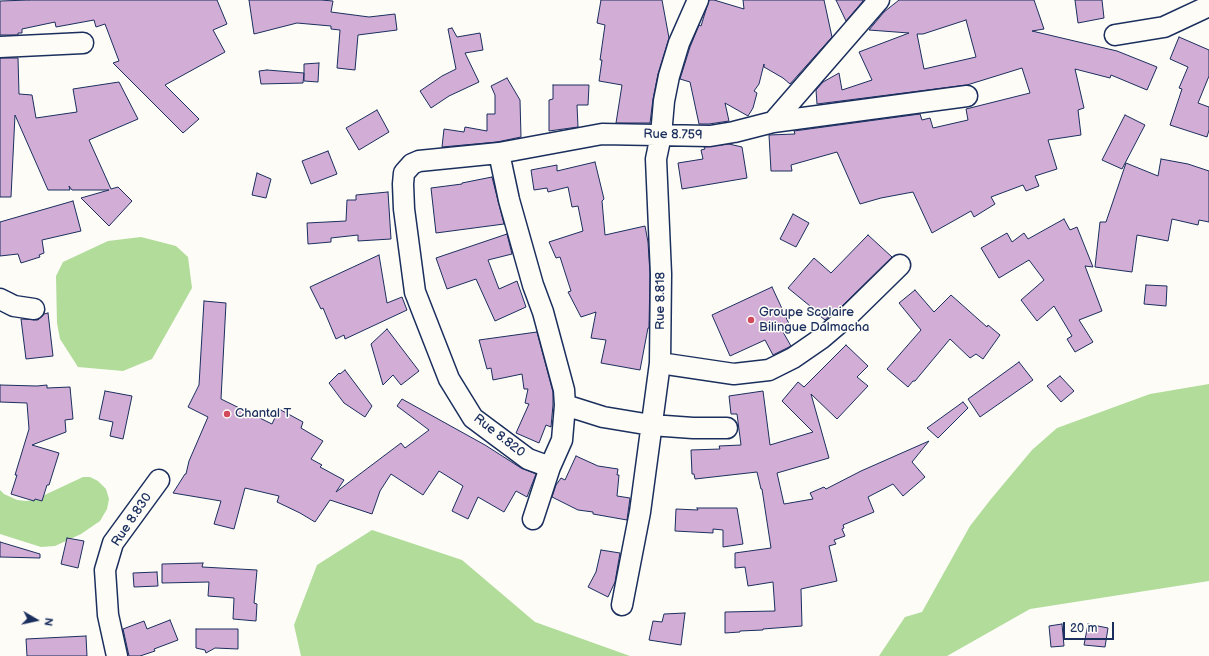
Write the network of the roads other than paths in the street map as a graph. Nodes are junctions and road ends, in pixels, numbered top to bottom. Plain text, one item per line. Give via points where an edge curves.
1 (698, 0) edge
2 (879, 0) edge
3 (1209, 6) edge
4 (1115, 35) dead end
5 (83, 43) dead end
6 (0, 47) edge
7 (967, 96) dead end
8 (773, 122) junction
9 (661, 135) junction
10 (499, 153) junction
11 (408, 169) joint
12 (900, 265) dead end
13 (0, 299) edge
14 (34, 309) dead end
15 (660, 363) junction
16 (565, 405) junction
17 (651, 424) junction
18 (727, 428) dead end
19 (550, 467) junction
20 (159, 480) dead end
21 (532, 519) dead end
22 (622, 605) dead end
23 (117, 656) edge

1 - 9 street, Rue 8.818 via 679,43 664,101
2 - 8 street
3 - 4 street via 1164,27
5 - 6 street
7 - 8 street, Rue 8.759
8 - 9 street, Rue 8.759 via 710,136
9 - 10 street, Rue 8.759 via 602,134
9 - 15 street, Rue 8.818 via 656,159 662,274
10 - 11 street, Rue 8.759 via 419,161
10 - 16 street via 509,200 564,390
11 - 19 street, Rue 8.820 via 403,184 404,209 415,292 449,379 473,418 528,459
12 - 15 street via 822,338 770,370 734,374
13 - 14 street via 14,306
15 - 17 street, Rue 8.818
16 - 17 street via 603,417
16 - 19 street via 562,440
17 - 18 street
17 - 22 street, Rue 8.818 via 640,512
19 - 21 street
20 - 23 street, Rue 8.830 via 113,542 105,570 108,615

